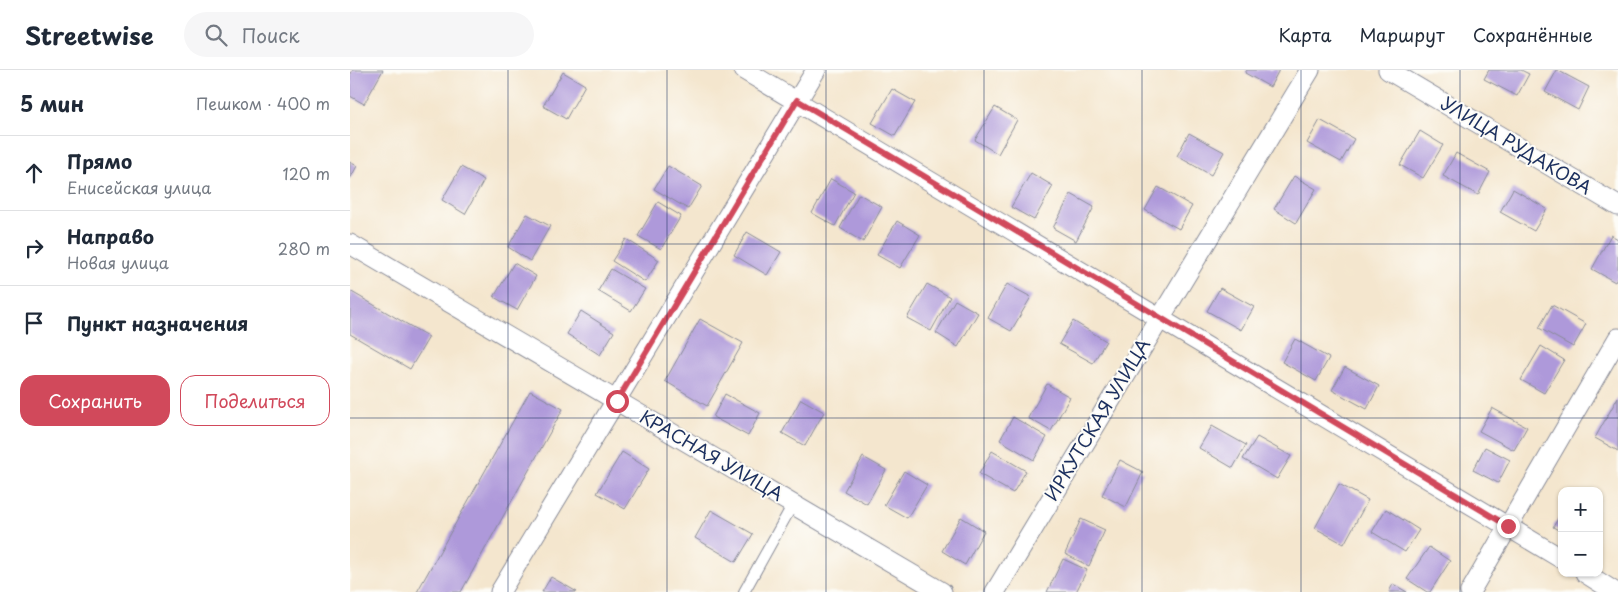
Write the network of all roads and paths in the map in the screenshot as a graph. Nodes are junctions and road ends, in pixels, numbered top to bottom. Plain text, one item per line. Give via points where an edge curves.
1 (744, 70) edge
2 (816, 70) edge
3 (1310, 70) edge
4 (1388, 70) edge
5 (797, 100) junction
6 (1618, 206) edge
7 (350, 244) edge
8 (1159, 318) junction
9 (1618, 338) edge
10 (617, 401) junction
11 (793, 504) junction
12 (1508, 526) junction
13 (1558, 557) edge
14 (1591, 577) edge
15 (500, 592) edge
16 (744, 592) edge
17 (942, 592) edge
18 (995, 592) edge
19 (1470, 592) edge
20 (1615, 592) edge

1 - 5 street
2 - 5 street
3 - 8 street, ИРКУТСКАЯ УЛИЦА
4 - 6 street, УЛИЦА РУДАКОВА
5 - 8 street
5 - 10 street
7 - 10 street, КРАСНАЯ УЛИЦА
8 - 12 street
8 - 18 street, ИРКУТСКАЯ УЛИЦА
9 - 12 street
10 - 11 street, КРАСНАЯ УЛИЦА
10 - 15 street
11 - 16 lane
11 - 17 street, КРАСНАЯ УЛИЦА
12 - 13 street
12 - 19 street
14 - 20 street

